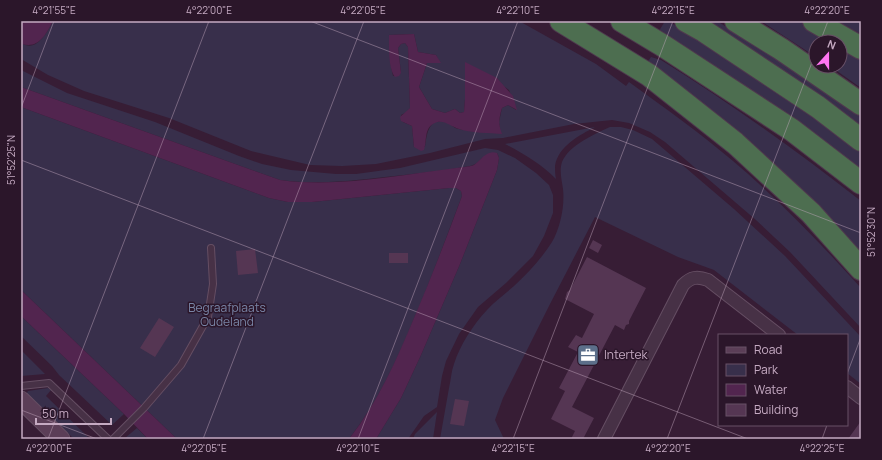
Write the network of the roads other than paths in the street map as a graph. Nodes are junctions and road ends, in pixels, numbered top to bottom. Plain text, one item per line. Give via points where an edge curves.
1 (561, 21) edge
2 (622, 21) edge
3 (686, 21) edge
4 (736, 21) edge
5 (818, 23) edge
6 (861, 48) edge
7 (861, 53) edge
8 (861, 104) edge
9 (861, 140) edge
10 (861, 183) edge
11 (211, 248) dead end
12 (861, 269) edge
13 (778, 334) edge
14 (21, 386) edge
15 (848, 388) edge
16 (861, 398) edge
17 (21, 400) edge
18 (61, 439) edge
19 (108, 439) edge
20 (113, 439) edge
21 (604, 439) edge

1 - 12 highway via 649,75 736,143 810,213
2 - 10 highway via 792,130
3 - 9 highway via 818,107
4 - 8 highway
5 - 6 highway
5 - 7 highway
11 - 20 lane via 213,284 208,317 181,365
13 - 21 street via 708,280 696,277 688,279
14 - 19 lane via 49,383
15 - 16 street
17 - 18 street

